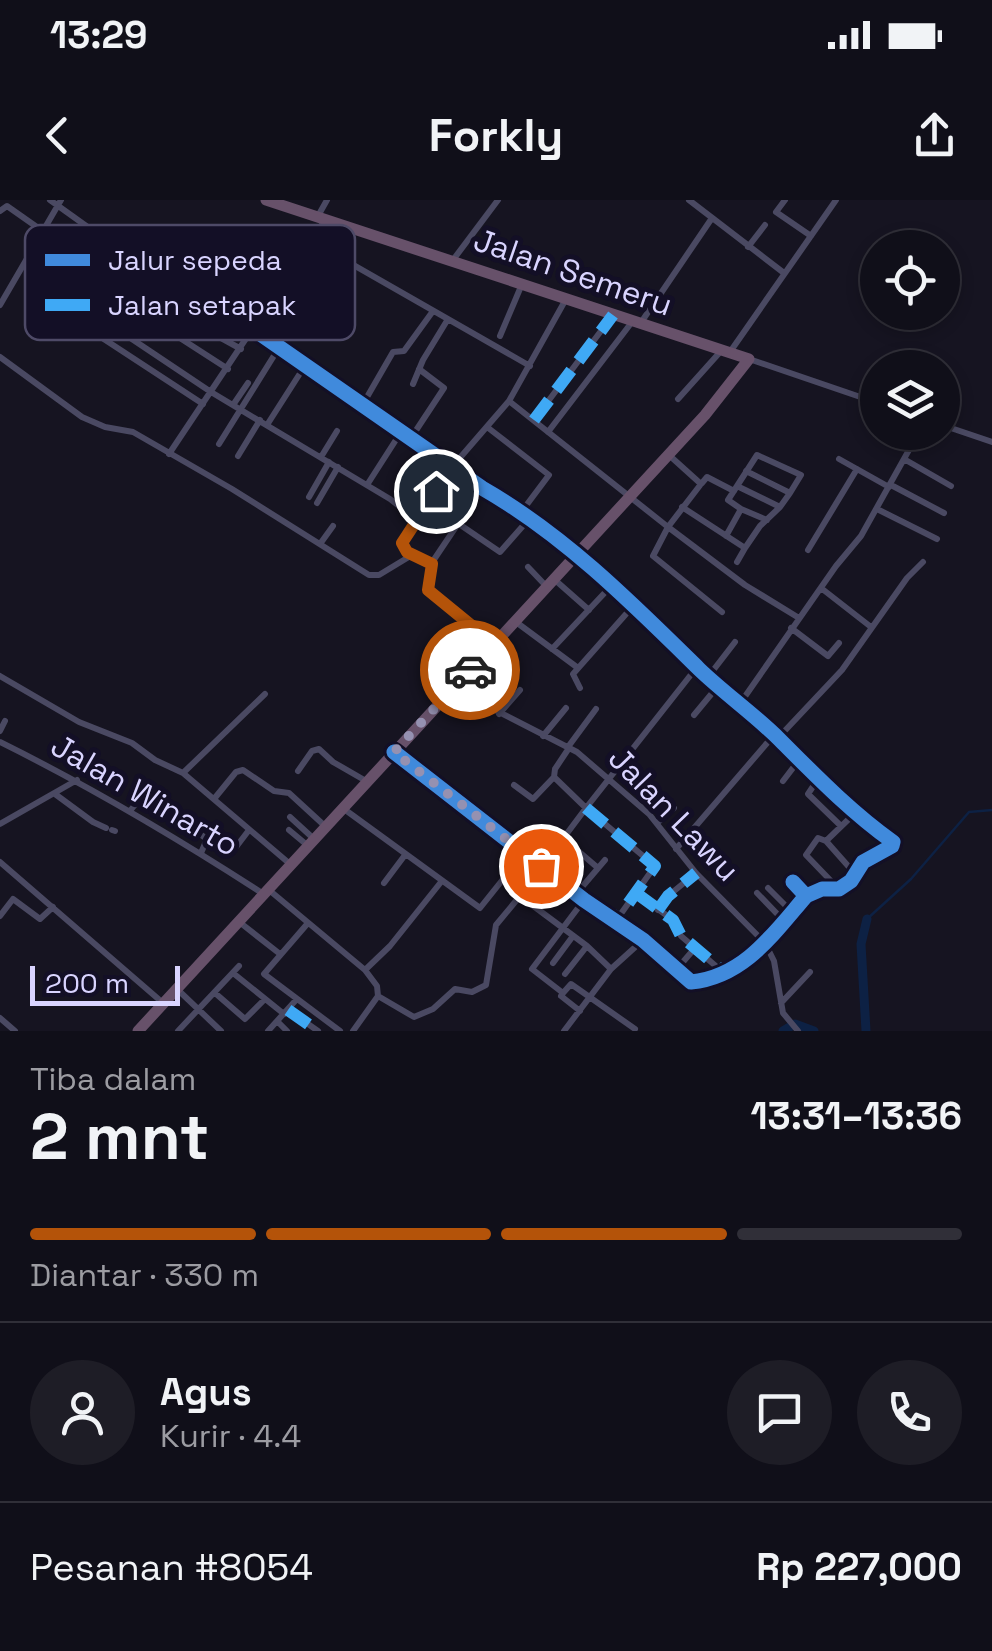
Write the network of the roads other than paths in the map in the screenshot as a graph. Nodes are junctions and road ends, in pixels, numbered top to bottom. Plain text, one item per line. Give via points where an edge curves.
1 (50, 200) edge
2 (266, 200) edge
3 (328, 200) edge
4 (498, 200) edge
5 (690, 200) edge
6 (785, 200) edge
7 (836, 200) edge
8 (59, 203) edge
9 (6, 206) edge
10 (712, 218) junction
11 (322, 219) junction
12 (34, 225) edge
13 (86, 225) edge
14 (318, 225) edge
15 (341, 225) edge
16 (766, 225) dead end
17 (355, 229) edge
18 (810, 236) junction
19 (748, 248) junction
20 (453, 260) junction
21 (25, 265) edge
22 (355, 266) edge
23 (784, 273) junction
24 (522, 284) junction
25 (566, 299) junction
26 (0, 304) edge
27 (433, 311) junction
28 (612, 315) junction
29 (448, 319) junction
30 (636, 323) junction
31 (500, 336) dead end
32 (105, 340) edge
33 (134, 340) edge
34 (183, 340) edge
35 (225, 340) edge
36 (247, 340) edge
37 (270, 340) edge
38 (280, 346) junction
39 (242, 349) junction
40 (726, 352) junction
41 (0, 356) edge
42 (749, 359) junction
43 (306, 364) junction
44 (530, 366) junction
45 (228, 369) junction
46 (419, 369) junction
47 (248, 382) dead end
48 (413, 384) dead end
49 (211, 392) junction
50 (860, 397) edge
51 (678, 399) dead end
52 (509, 400) junction
53 (202, 404) junction
54 (364, 404) junction
55 (237, 407) junction
56 (534, 420) junction
57 (263, 422) junction
58 (488, 427) junction
59 (337, 431) dead end
60 (960, 431) edge
61 (402, 432) junction
62 (548, 432) junction
63 (410, 438) junction
64 (992, 442) edge
65 (219, 444) dead end
66 (909, 450) edge
67 (169, 454) junction
68 (668, 454) junction
69 (238, 456) dead end
70 (321, 456) junction
71 (839, 458) dead end
72 (442, 459) junction
73 (904, 459) junction
74 (329, 462) junction
75 (338, 467) junction
76 (452, 467) junction
77 (857, 469) junction
78 (746, 471) junction
79 (701, 484) junction
80 (367, 486) junction
81 (890, 486) junction
82 (950, 486) dead end
83 (482, 488) junction
84 (735, 488) junction
85 (790, 493) junction
86 (630, 495) junction
87 (309, 498) dead end
88 (414, 499) dead end
89 (317, 503) dead end
90 (682, 507) junction
91 (780, 508) junction
92 (741, 509) junction
93 (877, 509) junction
94 (522, 511) junction
95 (944, 513) dead end
96 (529, 518) junction
97 (417, 520) junction
98 (768, 520) junction
99 (459, 524) junction
100 (333, 526) dead end
101 (668, 527) junction
102 (726, 536) junction
103 (938, 539) dead end
104 (320, 544) junction
105 (745, 548) junction
106 (808, 550) dead end
107 (576, 552) junction
108 (412, 555) junction
109 (737, 562) dead end
110 (923, 562) dead end
111 (432, 564) junction
112 (528, 567) dead end
113 (550, 583) junction
114 (612, 584) junction
115 (821, 588) junction
116 (634, 605) junction
117 (589, 610) junction
118 (722, 612) dead end
119 (799, 618) junction
120 (515, 621) junction
121 (871, 627) junction
122 (791, 628) junction
123 (735, 642) dead end
124 (839, 643) dead end
125 (494, 644) junction
126 (552, 649) junction
127 (697, 667) junction
128 (578, 668) junction
129 (0, 676) edge
130 (708, 677) junction
131 (718, 686) junction
132 (453, 688) junction
133 (580, 688) dead end
134 (520, 690) dead end
135 (265, 694) dead end
136 (739, 704) junction
137 (566, 708) dead end
138 (596, 709) dead end
139 (499, 714) junction
140 (694, 715) dead end
141 (5, 722) dead end
142 (0, 731) edge
143 (543, 736) junction
144 (776, 736) junction
145 (0, 742) edge
146 (569, 748) junction
147 (394, 752) junction
148 (799, 760) junction
149 (298, 772) dead end
150 (183, 773) junction
151 (554, 778) junction
152 (610, 778) junction
153 (818, 779) junction
154 (77, 780) junction
155 (783, 781) dead end
156 (367, 782) junction
157 (514, 785) dead end
158 (55, 794) junction
159 (214, 799) junction
160 (343, 808) junction
161 (586, 808) junction
162 (674, 808) dead end
163 (130, 811) junction
164 (854, 814) junction
165 (290, 818) dead end
166 (658, 823) junction
167 (0, 824) edge
168 (841, 826) junction
169 (326, 827) junction
170 (111, 830) dead end
171 (249, 830) junction
172 (289, 830) dead end
173 (563, 838) junction
174 (311, 842) junction
175 (826, 842) junction
176 (676, 849) junction
177 (233, 851) dead end
178 (201, 853) junction
179 (524, 854) junction
180 (404, 855) junction
181 (605, 860) dead end
182 (0, 862) edge
183 (290, 864) junction
184 (541, 866) junction
185 (849, 866) dead end
186 (598, 868) junction
187 (696, 872) junction
188 (441, 882) junction
189 (793, 882) dead end
190 (832, 882) dead end
191 (384, 884) dead end
192 (768, 888) dead end
193 (265, 892) junction
194 (636, 893) junction
195 (758, 893) dead end
196 (576, 894) junction
197 (520, 896) junction
198 (806, 896) junction
199 (584, 900) junction
200 (53, 907) junction
201 (658, 910) junction
202 (792, 912) junction
203 (0, 916) edge
204 (238, 921) junction
205 (784, 921) junction
206 (615, 922) junction
207 (308, 923) junction
208 (563, 929) junction
209 (572, 936) junction
210 (643, 940) junction
211 (765, 943) junction
212 (587, 946) junction
213 (695, 948) junction
214 (280, 954) junction
215 (552, 963) dead end
216 (611, 969) junction
217 (365, 970) junction
218 (676, 970) junction
219 (810, 972) dead end
220 (565, 974) dead end
221 (726, 974) junction
222 (176, 988) junction
223 (214, 993) junction
224 (563, 993) junction
225 (378, 996) junction
226 (591, 996) junction
227 (265, 999) junction
228 (296, 1000) junction
229 (163, 1003) junction
230 (780, 1004) junction
231 (198, 1010) junction
232 (580, 1010) junction
233 (286, 1012) junction
234 (0, 1018) edge
235 (276, 1021) junction
236 (635, 1029) edge
237 (356, 1030) edge
238 (15, 1031) edge
239 (138, 1031) edge
240 (179, 1031) edge
241 (220, 1031) edge
242 (268, 1031) edge
243 (288, 1031) edge
244 (318, 1031) edge
245 (340, 1031) edge
246 (564, 1031) edge
247 (797, 1031) edge

1 - 8 street
2 - 11 highway, Jalan Semeru
3 - 11 street
4 - 20 street
5 - 10 street
6 - 18 street via 776,212
7 - 18 street
8 - 13 street
9 - 12 street
10 - 19 street
10 - 30 street
11 - 14 street
11 - 15 highway, Jalan Semeru
16 - 19 street
17 - 20 highway, Jalan Semeru
18 - 23 street
19 - 23 street
20 - 24 highway, Jalan Semeru
21 - 26 street
22 - 27 street
23 - 40 street
24 - 25 highway, Jalan Semeru
24 - 31 street
25 - 28 highway, Jalan Semeru
25 - 44 street
27 - 29 street
27 - 54 street via 404,351 394,352
28 - 30 highway, Jalan Semeru
28 - 56 street
29 - 44 street
29 - 46 street
30 - 40 highway, Jalan Semeru
30 - 62 street
32 - 53 street
33 - 49 street
34 - 45 street
35 - 39 street
36 - 39 street
37 - 38 street
38 - 43 street
38 - 55 street
39 - 45 street
40 - 42 highway, Jalan Semeru
40 - 51 street
41 - 67 street via 82,417 134,432
42 - 50 street
42 - 68 highway
43 - 54 street
43 - 57 street
44 - 52 street
45 - 49 street
46 - 48 street
46 - 63 street via 444,388
47 - 55 street
49 - 53 street
49 - 55 street
52 - 56 street
52 - 58 street
53 - 67 street
54 - 61 street
55 - 57 street
55 - 65 street
56 - 62 street
57 - 69 street
57 - 70 street
58 - 76 street
58 - 94 street via 549,475
59 - 70 street
60 - 64 street
61 - 63 street
61 - 80 street
62 - 86 street
63 - 72 street
66 - 73 street
67 - 104 street
68 - 79 street
68 - 86 highway
70 - 74 street
71 - 77 street
72 - 76 street
72 - 88 street
73 - 81 street
73 - 82 street
74 - 75 street
74 - 87 street
75 - 80 street
75 - 89 street
76 - 83 street
76 - 97 street
77 - 81 street
77 - 106 street
78 - 84 street
78 - 85 street
78 - 85 street via 757,455 801,476
79 - 84 street via 707,477
79 - 90 street
80 - 97 street
81 - 93 street
81 - 95 street
83 - 94 street
83 - 99 street
84 - 91 street
84 - 92 street via 728,502
85 - 91 street
86 - 101 street
86 - 107 highway
90 - 101 street
90 - 102 street
91 - 98 street
92 - 98 street
92 - 102 street
93 - 103 street
93 - 115 street
94 - 96 street
96 - 99 street via 500,552
96 - 107 street
97 - 108 street via 402,541
98 - 105 street
99 - 111 street
100 - 104 street
101 - 118 street via 654,558
101 - 119 street
102 - 105 street
104 - 108 street via 374,576
105 - 109 street
107 - 113 highway
107 - 114 street
108 - 111 street
110 - 121 street
111 - 125 street via 428,590
112 - 113 street
113 - 117 street
113 - 120 highway
114 - 116 street
114 - 117 street
115 - 119 street
115 - 121 street
116 - 127 street
116 - 128 street
117 - 126 street
119 - 122 street
120 - 125 highway
120 - 126 street
121 - 144 street via 842,670
122 - 124 street via 828,656
122 - 136 street
123 - 130 street
125 - 132 highway
126 - 128 street
127 - 130 street
127 - 152 street
128 - 133 street via 572,677
129 - 150 street
130 - 131 street
131 - 136 street
131 - 140 street
132 - 139 street, Jalan Lawu
132 - 147 highway
134 - 139 street
135 - 150 street
136 - 144 street
137 - 143 street
138 - 146 street
139 - 143 street, Jalan Lawu
141 - 142 street
143 - 146 street, Jalan Lawu
144 - 148 street
144 - 176 street
145 - 154 street, Jalan Winarto
146 - 151 street
146 - 152 street, Jalan Lawu
147 - 156 highway
147 - 179 street
148 - 153 street
148 - 155 street
149 - 156 street via 319,749
150 - 159 street
151 - 157 street via 534,799
151 - 161 street
152 - 161 street
152 - 166 street, Jalan Lawu
153 - 164 street
153 - 168 street via 808,794
154 - 158 street
154 - 163 street, Jalan Winarto
156 - 160 highway
158 - 167 street
158 - 170 street
159 - 169 street via 242,770 289,794
159 - 171 street
160 - 169 highway
160 - 180 street
161 - 173 street
161 - 194 street via 655,866
162 - 166 street
163 - 178 street, Jalan Winarto
163 - 178 street via 145,796 207,838
164 - 168 street
164 - 198 street via 893,844 863,862 839,889
165 - 174 street
166 - 176 street, Jalan Lawu
168 - 175 street
169 - 174 highway
171 - 177 street
171 - 183 street
172 - 174 street
173 - 184 street
173 - 186 street
174 - 183 highway
175 - 185 street
175 - 190 street via 818,838 806,855
176 - 187 street, Jalan Lawu
178 - 193 street, Jalan Winarto
179 - 184 street
179 - 188 street via 480,908
180 - 188 street
180 - 191 street
181 - 186 street
182 - 200 street
183 - 193 highway
184 - 196 street
184 - 197 street
186 - 196 street
187 - 201 street
187 - 211 street, Jalan Lawu
188 - 217 street
189 - 198 street
192 - 202 street
193 - 204 highway
193 - 207 street, Jalan Winarto
194 - 201 street
194 - 206 street
195 - 205 street
196 - 199 street
197 - 208 street
197 - 225 street via 496,925 486,985 472,992 455,989 414,1017
198 - 202 street
199 - 206 street
199 - 208 street
200 - 203 street via 40,919 13,899
200 - 229 street
201 - 213 street
202 - 205 street
204 - 214 street
204 - 222 highway
205 - 211 street
206 - 210 street
207 - 214 street
207 - 217 street, Jalan Winarto
208 - 209 street
208 - 224 street via 532,969
209 - 212 street
209 - 215 street
210 - 216 street
210 - 218 street
211 - 221 street
211 - 230 street, Jalan Lawu
212 - 216 street
212 - 220 street
213 - 218 street
213 - 221 street
214 - 228 street via 264,974
216 - 226 street
217 - 225 street
218 - 221 street via 692,982
219 - 230 street
222 - 229 highway
222 - 231 street
223 - 227 street via 246,1019
223 - 227 street via 236,970
223 - 231 street
224 - 226 street via 571,984
224 - 232 street
225 - 237 street
226 - 232 street
226 - 236 street
227 - 233 street
228 - 233 street
228 - 245 street
229 - 239 highway
230 - 247 street, Jalan Lawu
231 - 240 street
231 - 241 street
232 - 246 street
233 - 235 street
233 - 244 street
234 - 238 street
235 - 242 street
235 - 243 street

